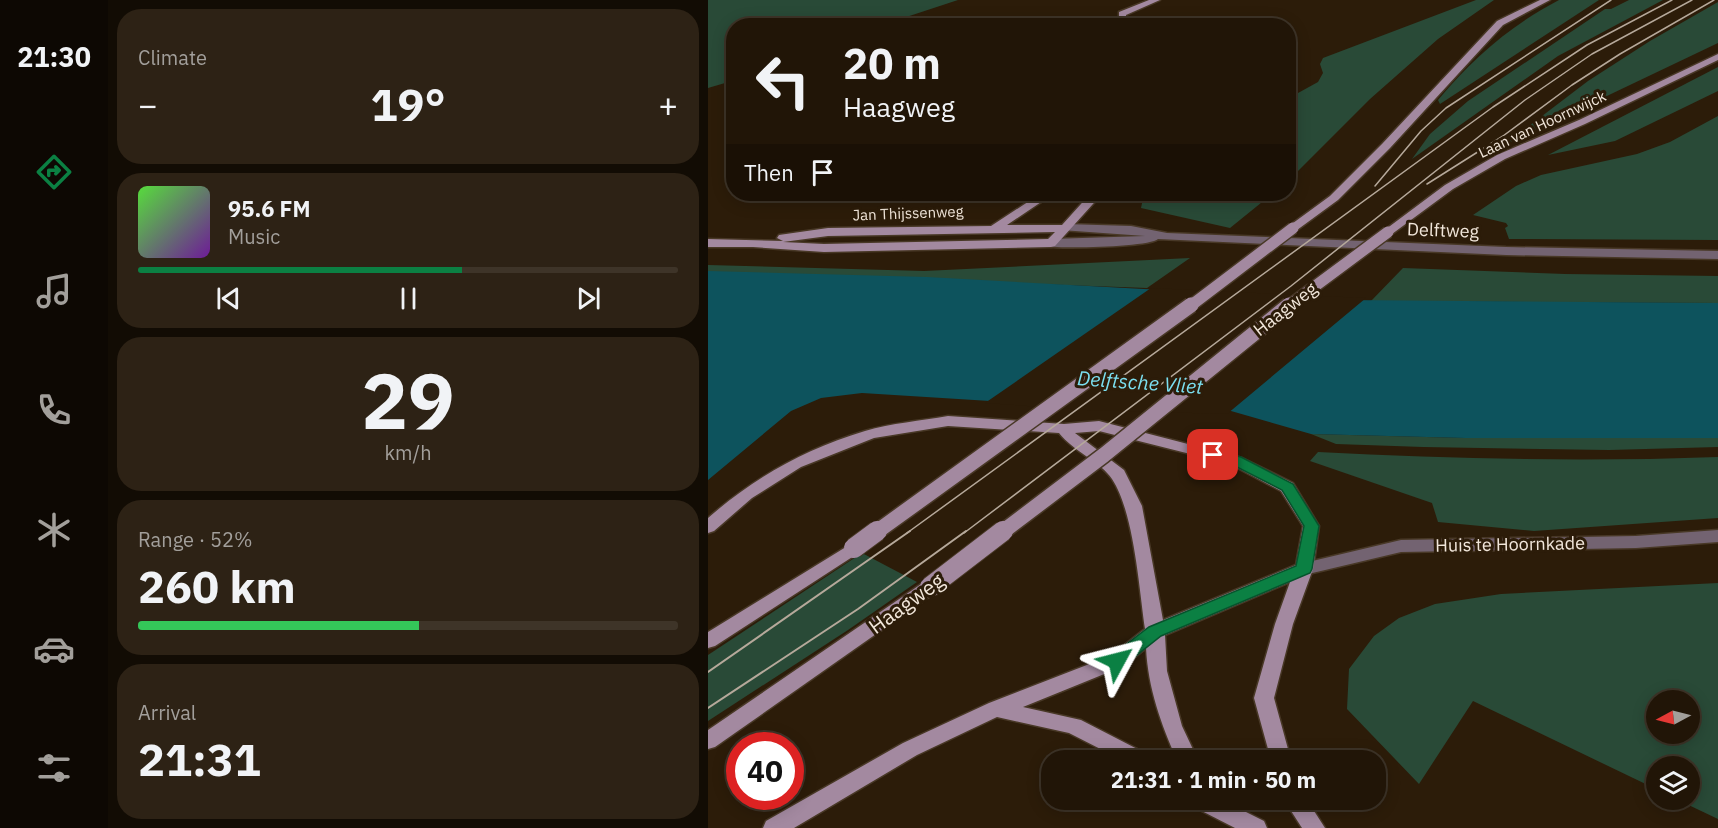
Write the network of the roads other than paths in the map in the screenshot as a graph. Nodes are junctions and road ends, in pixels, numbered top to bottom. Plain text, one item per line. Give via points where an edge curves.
1 (1156, 0) edge
2 (1546, 0) edge
3 (1122, 18) edge
4 (1718, 57) edge
5 (1036, 201) edge
6 (1090, 201) edge
7 (995, 228) junction
8 (1065, 228) junction
9 (1388, 232) joint
10 (1167, 237) junction
11 (708, 243) edge
12 (753, 243) junction
13 (1051, 243) junction
14 (988, 244) junction
15 (1718, 255) edge
16 (1064, 429) junction
17 (708, 527) edge
18 (1718, 536) edge
19 (1304, 569) junction
20 (1155, 632) junction
21 (708, 641) edge
22 (996, 709) junction
23 (708, 741) edge
24 (1121, 750) edge
25 (1183, 750) edge
26 (1278, 750) edge
27 (1223, 810) edge
28 (1302, 810) edge
29 (774, 828) edge
30 (1256, 828) edge
31 (1314, 828) edge

1 - 3 main road via 1122,14
2 - 21 main road, bridge via 1500,23 1386,147 1342,190 1293,228 854,548
4 - 9 main road, Laan van Hoornwijck via 1501,158 1449,187
5 - 7 main road
6 - 8 main road
7 - 8 main road, Jan Thijssenweg
7 - 12 main road, Jan Thijssenweg via 828,232
7 - 14 main road
8 - 10 street, Delftweg
8 - 13 main road
9 - 23 main road, Haagweg, bridge via 1285,308 1104,455 930,587
10 - 13 street, Delftweg
10 - 15 street, Delftweg via 1528,252
11 - 12 main road, Jan Thijssenweg
12 - 14 main road, Jan Thijssenweg via 824,248
13 - 14 main road, Jan Thijssenweg
16 - 17 main road via 948,421 870,434 795,464 747,494
16 - 19 main road via 1099,426 1236,460 1287,487 1311,526
16 - 20 main road via 1118,474 1134,506
18 - 19 street, Huis te Hoornkade via 1636,542 1401,546
19 - 20 main road
19 - 26 main road via 1264,698
20 - 22 main road via 1117,661
20 - 25 main road via 1157,671 1172,726
22 - 24 main road via 1074,726
22 - 29 main road via 910,749
27 - 30 main road
28 - 31 main road

